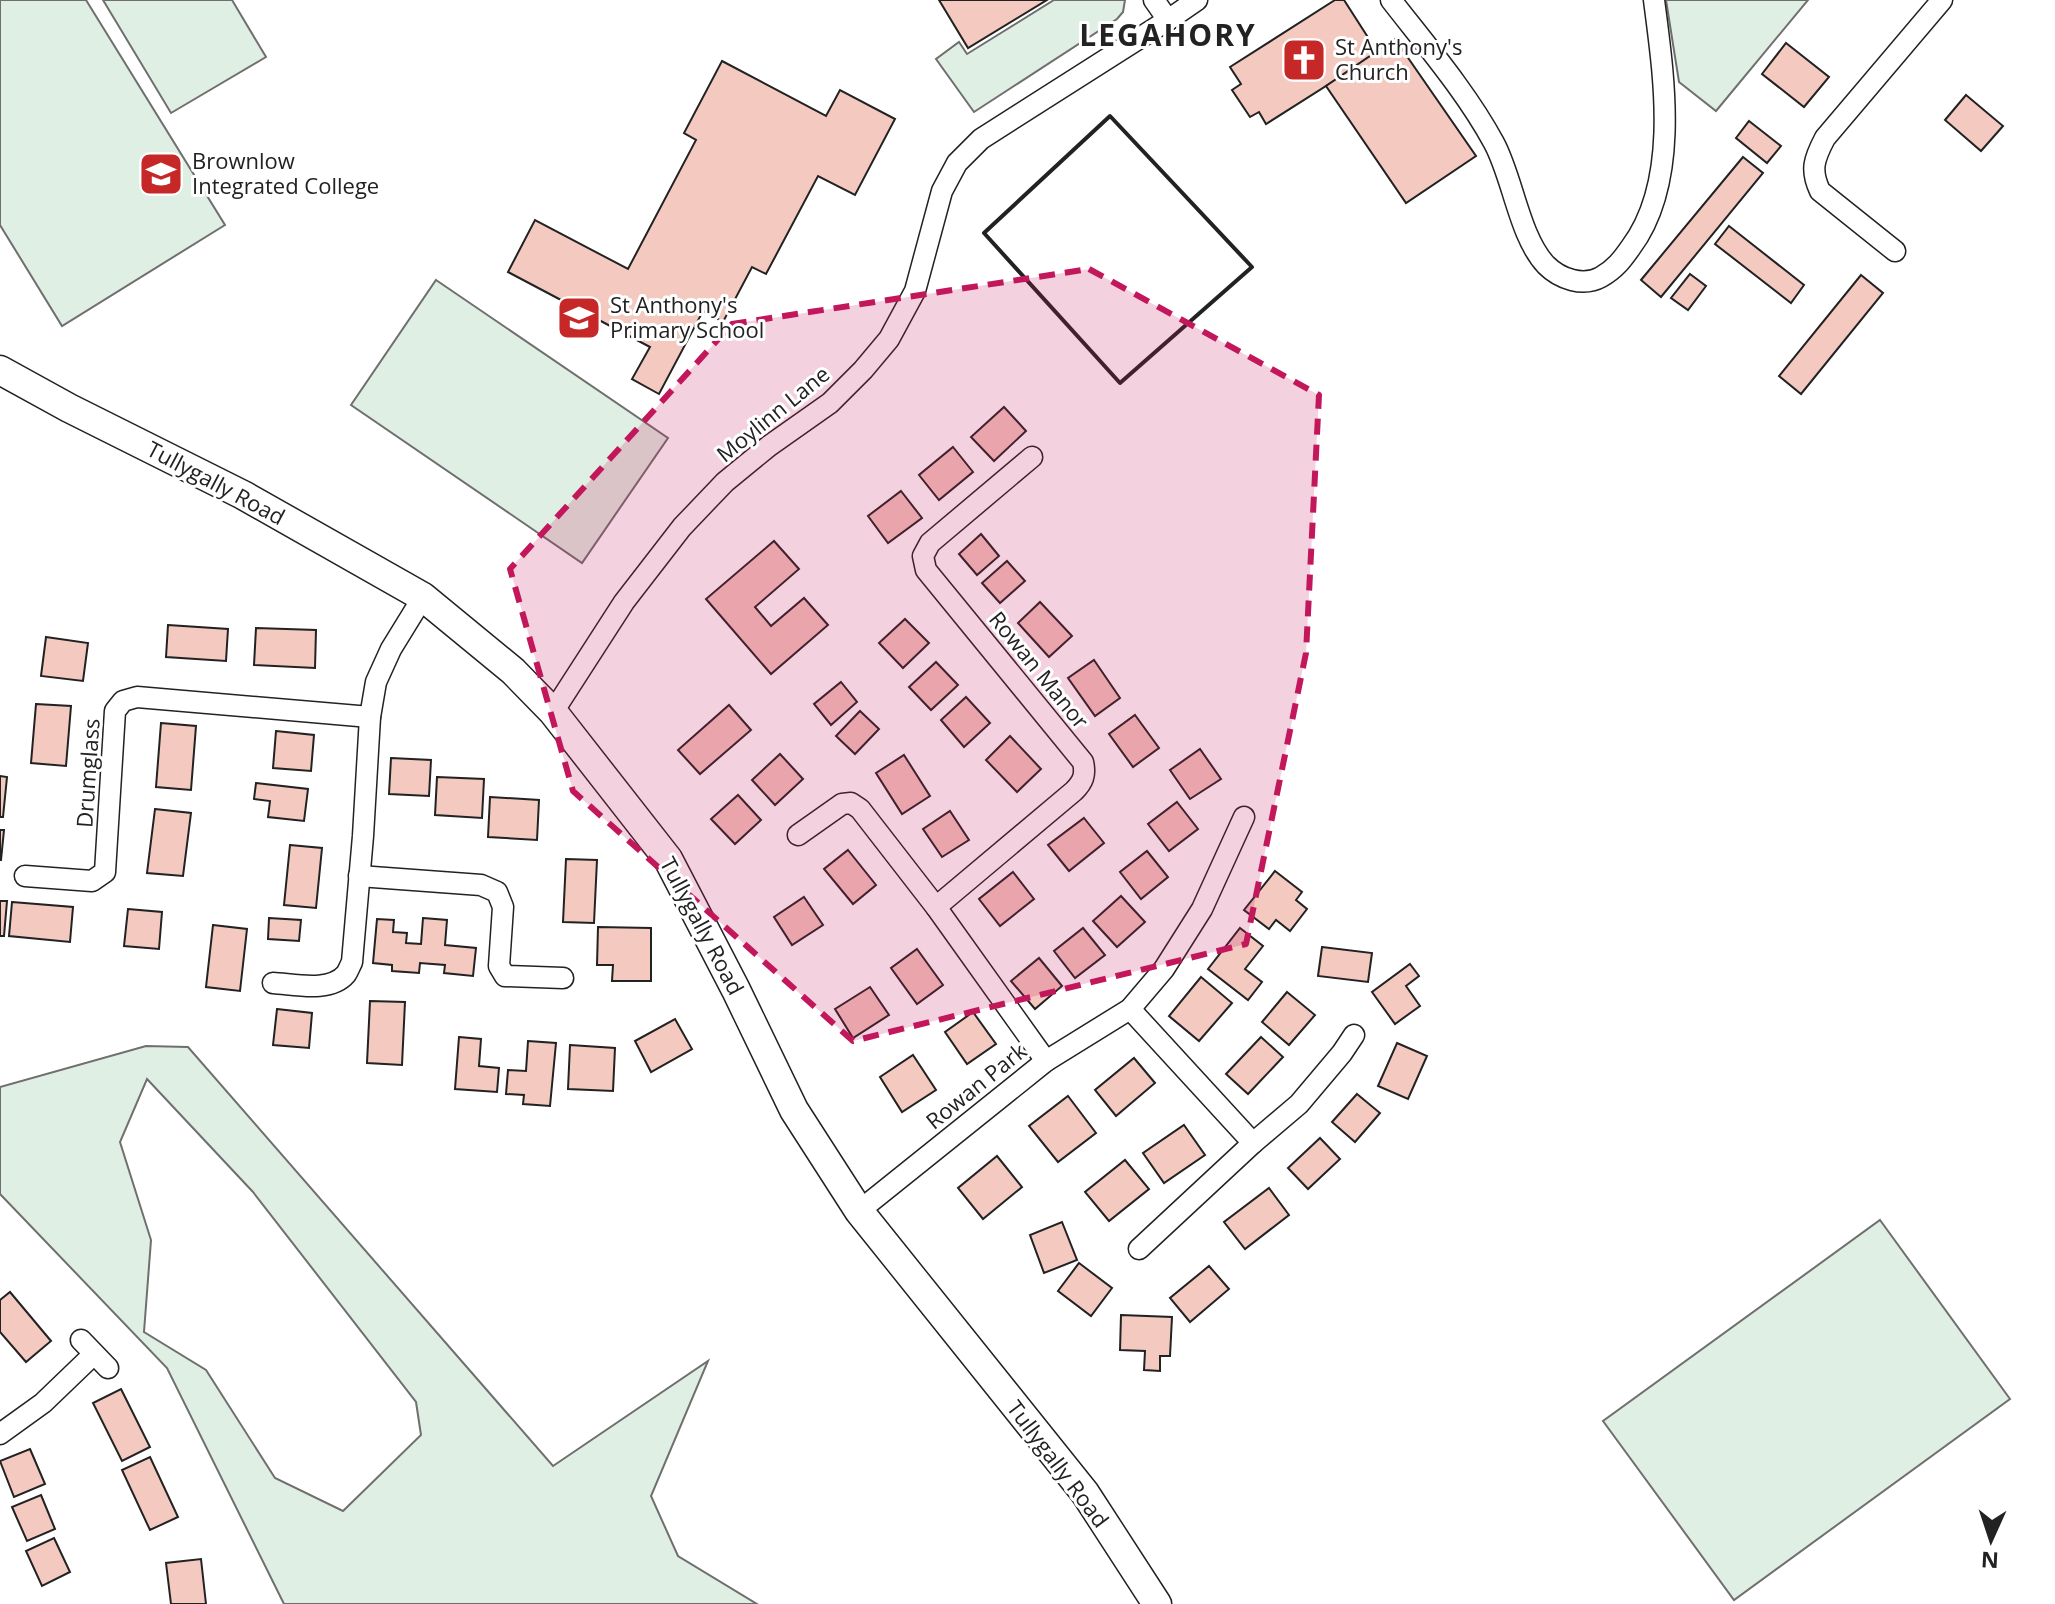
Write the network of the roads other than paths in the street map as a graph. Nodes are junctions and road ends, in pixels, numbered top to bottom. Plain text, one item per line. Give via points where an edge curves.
1 (1154, 0) edge
2 (1197, 0) edge
3 (1391, 0) edge
4 (1654, 0) edge
5 (1942, 0) edge
6 (1168, 20) junction
7 (1895, 251) dead end
8 (0, 370) edge
9 (1032, 457) dead end
10 (423, 597) junction
11 (553, 712) junction
12 (370, 717) junction
13 (1244, 817) dead end
14 (798, 835) dead end
15 (25, 876) dead end
16 (359, 876) junction
17 (936, 907) junction
18 (563, 978) dead end
19 (273, 983) dead end
20 (1130, 1009) junction
21 (1354, 1035) dead end
22 (1046, 1061) junction
23 (1253, 1143) junction
24 (859, 1211) junction
25 (1139, 1249) dead end
26 (94, 1354) dead end
27 (0, 1434) edge
28 (1157, 1604) edge

1 - 6 street
2 - 6 street, Moylinn Lane
3 - 4 street via 1495,144 1544,263 1555,273 1581,281 1596,280 1618,266 1648,220 1662,174 1662,67
5 - 7 street via 1825,138 1814,167 1820,191
6 - 11 street, Moylinn Lane via 981,139 957,163 942,191 915,291 889,339 830,403 725,482 682,527 624,602
8 - 10 street, Tullygally Road via 225,486
9 - 17 street, Rowan Manor via 930,543 923,556 926,570 1083,762 1085,773 1074,791
10 - 11 street, Tullygally Road via 513,671
10 - 12 street via 376,682
11 - 24 street, Tullygally Road via 668,859 794,1110
12 - 15 street, Drumglass via 137,697 123,701 115,711 105,872 92,881
12 - 16 street
13 - 20 street, Rowan Park via 1202,909 1164,969
14 - 17 street via 851,803
16 - 18 street via 481,885 497,892 503,907 499,966 505,976
16 - 19 street via 352,962 344,977 318,986
17 - 22 street
20 - 22 street, Rowan Park
20 - 23 street
21 - 23 street via 1299,1104
22 - 24 street, Rowan Park
23 - 25 street
24 - 28 street, Tullygally Road via 1085,1493
26 - 27 street via 43,1403

